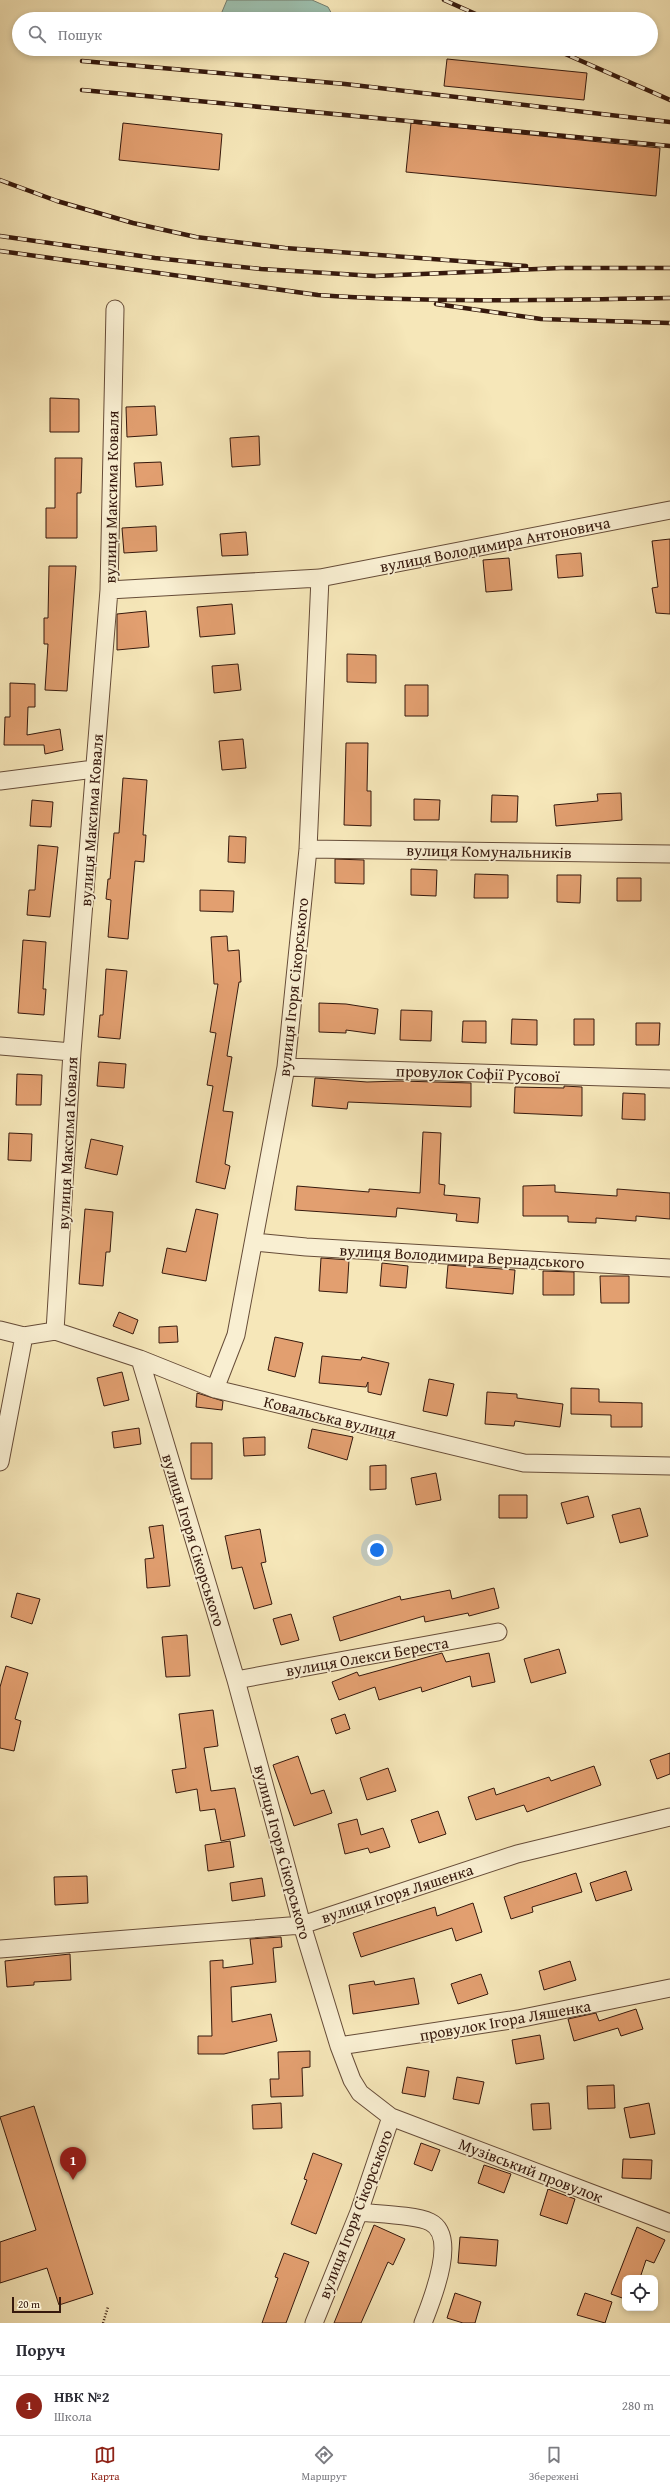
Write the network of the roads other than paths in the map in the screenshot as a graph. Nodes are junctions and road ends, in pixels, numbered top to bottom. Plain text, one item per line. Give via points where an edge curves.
1 (116, 309) dead end
2 (670, 510) edge
3 (320, 578) junction
4 (109, 590) junction
5 (94, 769) junction
6 (0, 780) edge
7 (308, 849) junction
8 (670, 854) edge
9 (0, 1046) edge
10 (72, 1052) junction
11 (286, 1067) junction
12 (670, 1079) edge
13 (254, 1242) junction
14 (670, 1268) edge
15 (0, 1330) edge
16 (55, 1331) junction
17 (24, 1336) junction
18 (140, 1359) junction
19 (215, 1389) junction
20 (0, 1462) edge
21 (670, 1466) edge
22 (498, 1632) dead end
23 (236, 1680) junction
24 (670, 1817) edge
25 (302, 1925) junction
26 (0, 1949) edge
27 (670, 1988) edge
28 (339, 2046) junction
29 (391, 2117) junction
30 (359, 2212) junction
31 (670, 2222) edge
32 (314, 2323) edge
33 (423, 2323) edge

1 - 4 street, вулиця Максима Коваля
2 - 3 street, вулиця Володимира Антоновича
3 - 4 street, вулиця Володимира Антоновича
3 - 7 street, вулиця Ігоря Сікорського
4 - 5 street, вулиця Максима Коваля
5 - 6 street
5 - 10 street, вулиця Максима Коваля
7 - 8 street, вулиця Комунальників
7 - 11 street, вулиця Ігоря Сікорського
9 - 10 street
10 - 16 street, вулиця Максима Коваля
11 - 12 street, провулок Софії Русової
11 - 13 street, вулиця Ігоря Сікорського
13 - 14 street, вулиця Володимира Вернадського
13 - 19 street, вулиця Ігоря Сікорського via 236,1335
15 - 17 street, Ковальська вулиця
16 - 17 street, Ковальська вулиця
16 - 18 street, Ковальська вулиця
17 - 20 street
18 - 19 street, Ковальська вулиця
18 - 23 street, вулиця Ігоря Сікорського
19 - 21 street, Ковальська вулиця via 524,1463
22 - 23 street, вулиця Олекси Береста
23 - 25 street, вулиця Ігоря Сікорського
24 - 25 street, вулиця Ігоря Ляшенка via 517,1854
25 - 26 street, вулиця Ігоря Ляшенка
25 - 28 street, вулиця Ігоря Сікорського
27 - 28 street, провулок Ігора Ляшенка via 518,2019
28 - 29 street, вулиця Ігоря Сікорського via 352,2080 360,2093
29 - 30 street, вулиця Ігоря Сікорського
29 - 31 street, Музівський провулок
30 - 32 street, вулиця Ігоря Сікорського
30 - 33 street via 425,2221 437,2229 442,2245 440,2272

